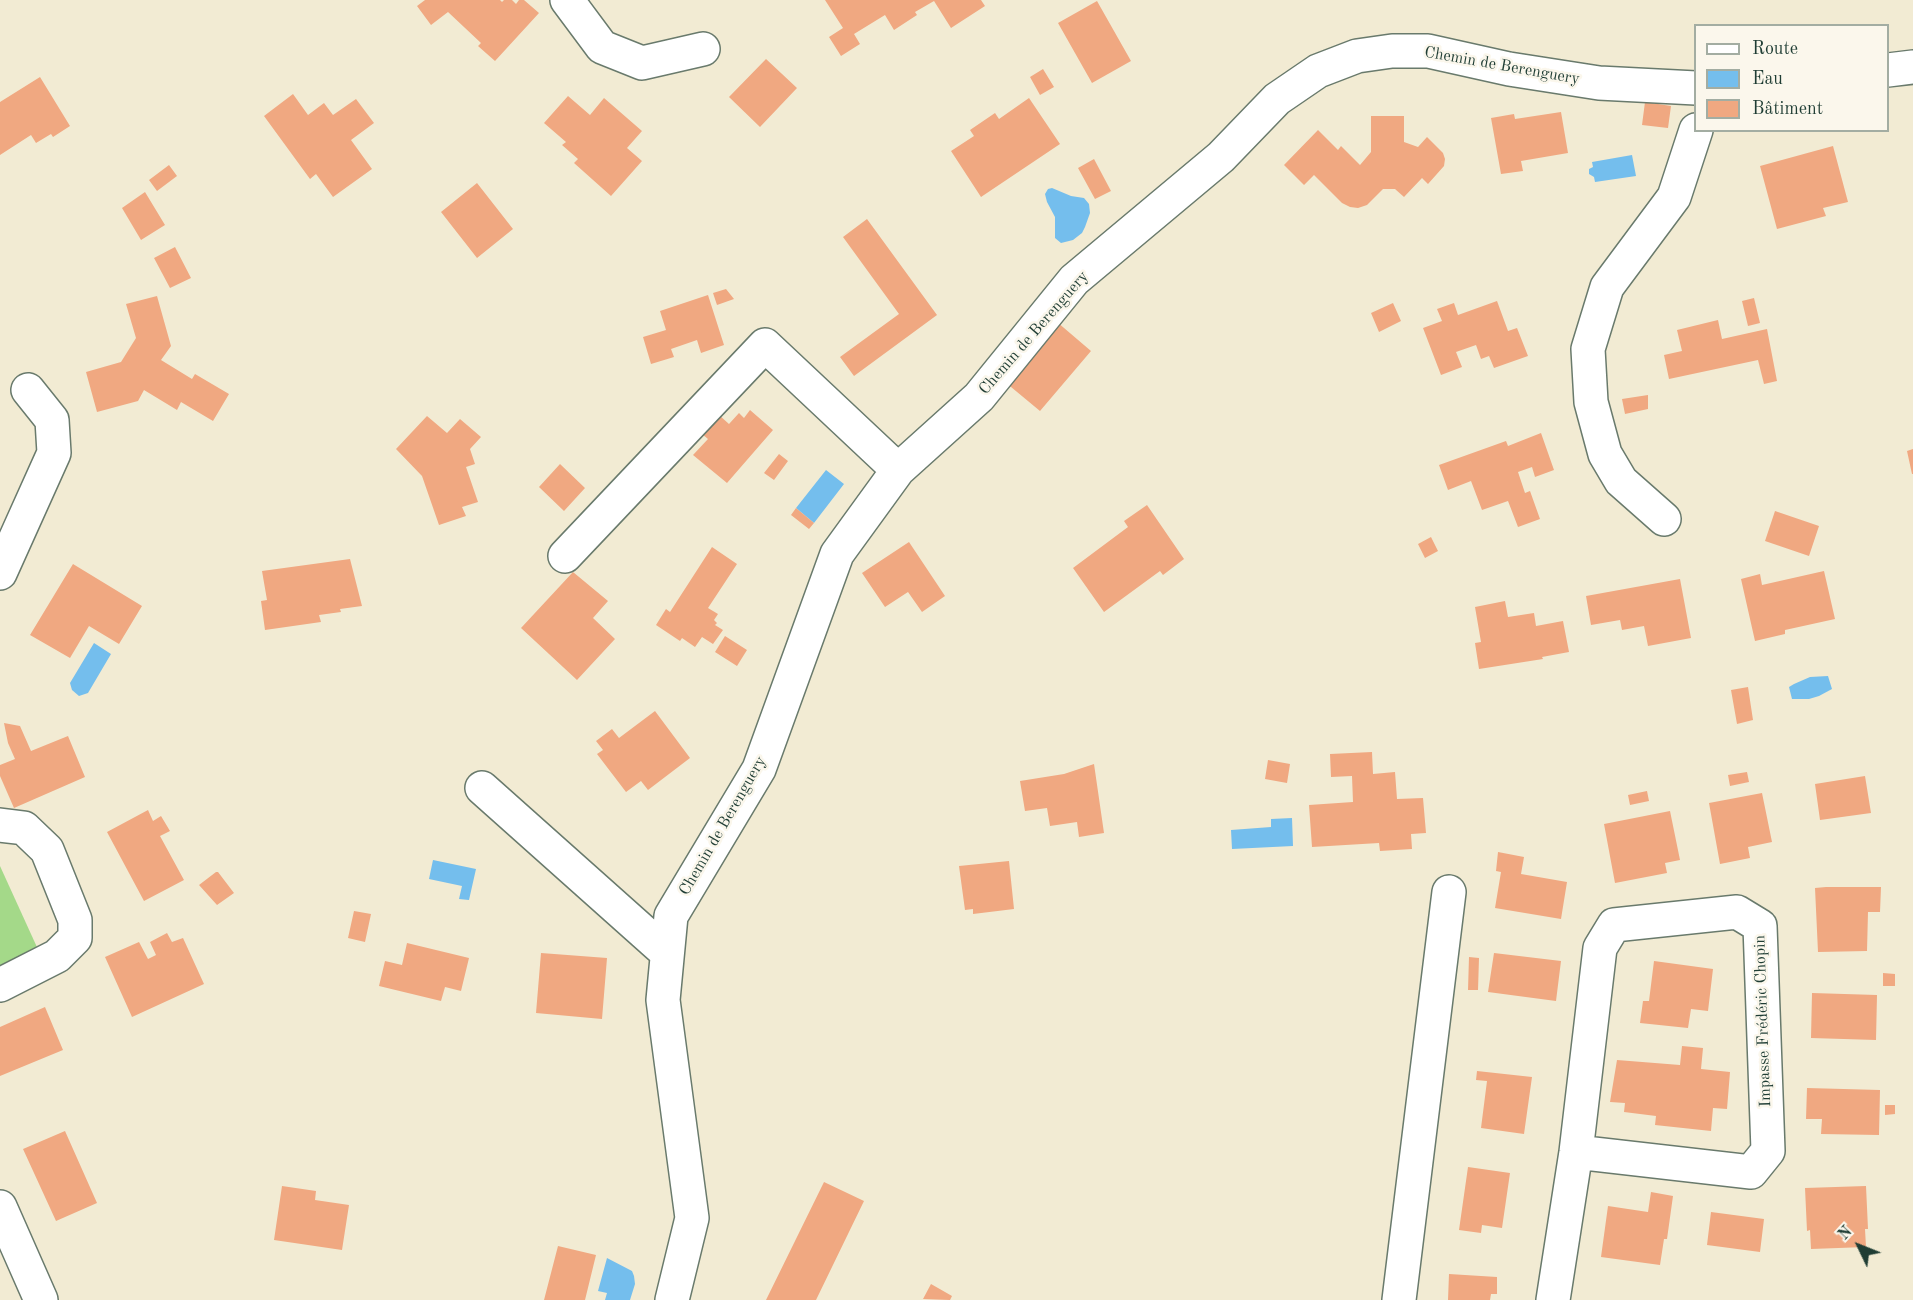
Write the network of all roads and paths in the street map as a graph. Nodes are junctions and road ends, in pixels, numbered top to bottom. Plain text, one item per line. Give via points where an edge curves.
1 (567, 0) edge
2 (703, 49) dead end
3 (1913, 67) edge
4 (1889, 70) edge
5 (1694, 88) edge
6 (1695, 132) edge
7 (28, 390) dead end
8 (898, 470) junction
9 (1664, 519) dead end
10 (565, 555) dead end
11 (0, 573) edge
12 (482, 788) dead end
13 (0, 825) edge
14 (1449, 892) dead end
15 (667, 953) junction
16 (0, 985) edge
17 (1576, 1152) junction
18 (0, 1207) edge
19 (41, 1300) edge
20 (672, 1300) edge
21 (1399, 1300) edge
22 (1553, 1300) edge

1 - 2 street via 602,46 642,63
3 - 4 street
5 - 8 street, Chemin de Berenguery via 1599,83 1428,51 1357,56 1318,71 1277,99 1221,157 1074,280 979,397
6 - 9 street via 1674,197 1606,287 1588,348 1591,402 1605,454 1621,481
7 - 11 street via 52,420 54,453
8 - 10 street via 765,345
8 - 15 street, Chemin de Berenguery via 837,554 759,769 671,916
12 - 15 street
13 - 16 street via 24,828 47,850 75,920 75,938 57,956
14 - 21 street
15 - 20 street, Chemin de Berenguery via 663,1000 692,1218
17 - 17 street, Impasse Frédéric Chopin via 1600,948 1614,925 1737,912 1760,926 1768,1151 1751,1172
17 - 22 street, Impasse Frédéric Chopin
18 - 19 street

